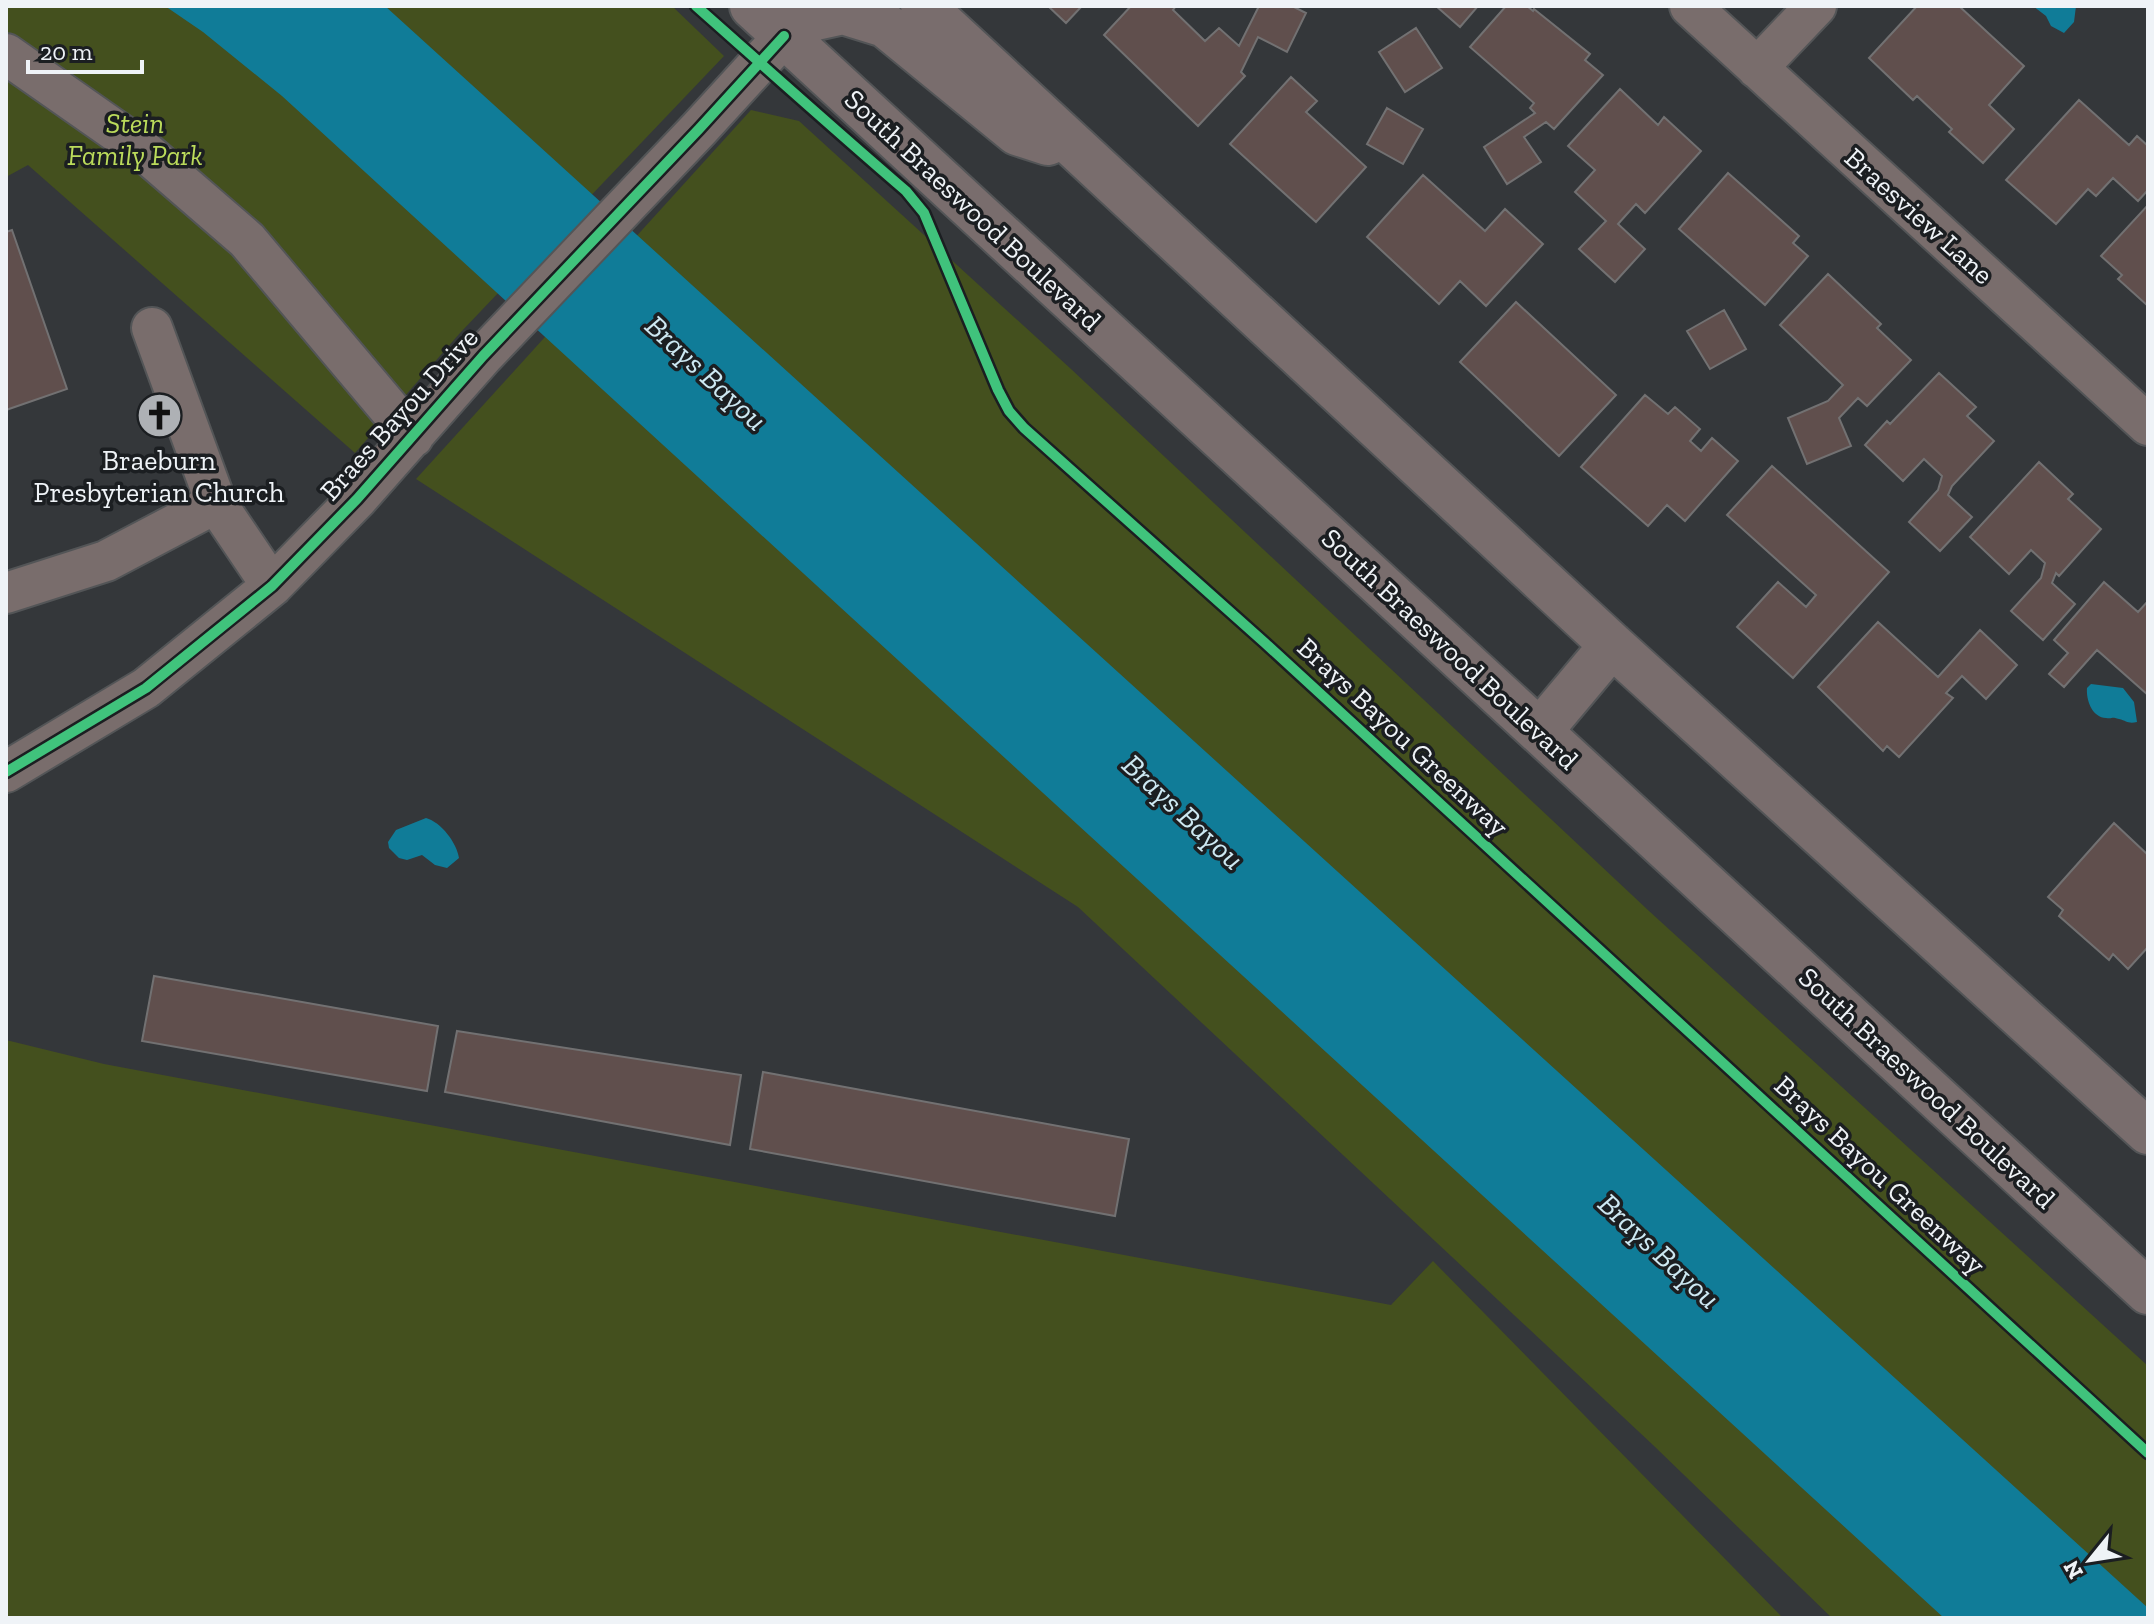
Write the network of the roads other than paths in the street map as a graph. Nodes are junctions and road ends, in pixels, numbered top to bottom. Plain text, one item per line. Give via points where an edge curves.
1 (752, 6) edge
2 (923, 6) edge
3 (1690, 6) edge
4 (1816, 6) edge
5 (784, 36) junction
6 (6, 54) edge
7 (1757, 68) junction
8 (1084, 155) junction
9 (152, 328) dead end
10 (2148, 425) edge
11 (413, 437) junction
12 (216, 503) junction
13 (272, 586) junction
14 (6, 593) edge
15 (1612, 645) junction
16 (1540, 731) junction
17 (6, 772) edge
18 (2148, 1132) edge
19 (2148, 1292) edge

1 - 5 main road, South Braeswood Boulevard
2 - 8 main road
3 - 7 street, Braesview Lane
4 - 7 street
5 - 8 main road via 802,21 843,12 885,25 1017,133
5 - 11 street, Braes Bayou Drive
5 - 16 main road, South Braeswood Boulevard
6 - 11 street via 143,150 247,240
7 - 10 street, Braesview Lane
8 - 15 main road
9 - 12 street
11 - 13 street, Braes Bayou Drive
12 - 13 street
12 - 14 street via 106,561
13 - 17 street, Braes Bayou Drive via 146,688
15 - 16 main road
15 - 18 main road
16 - 19 main road, South Braeswood Boulevard

